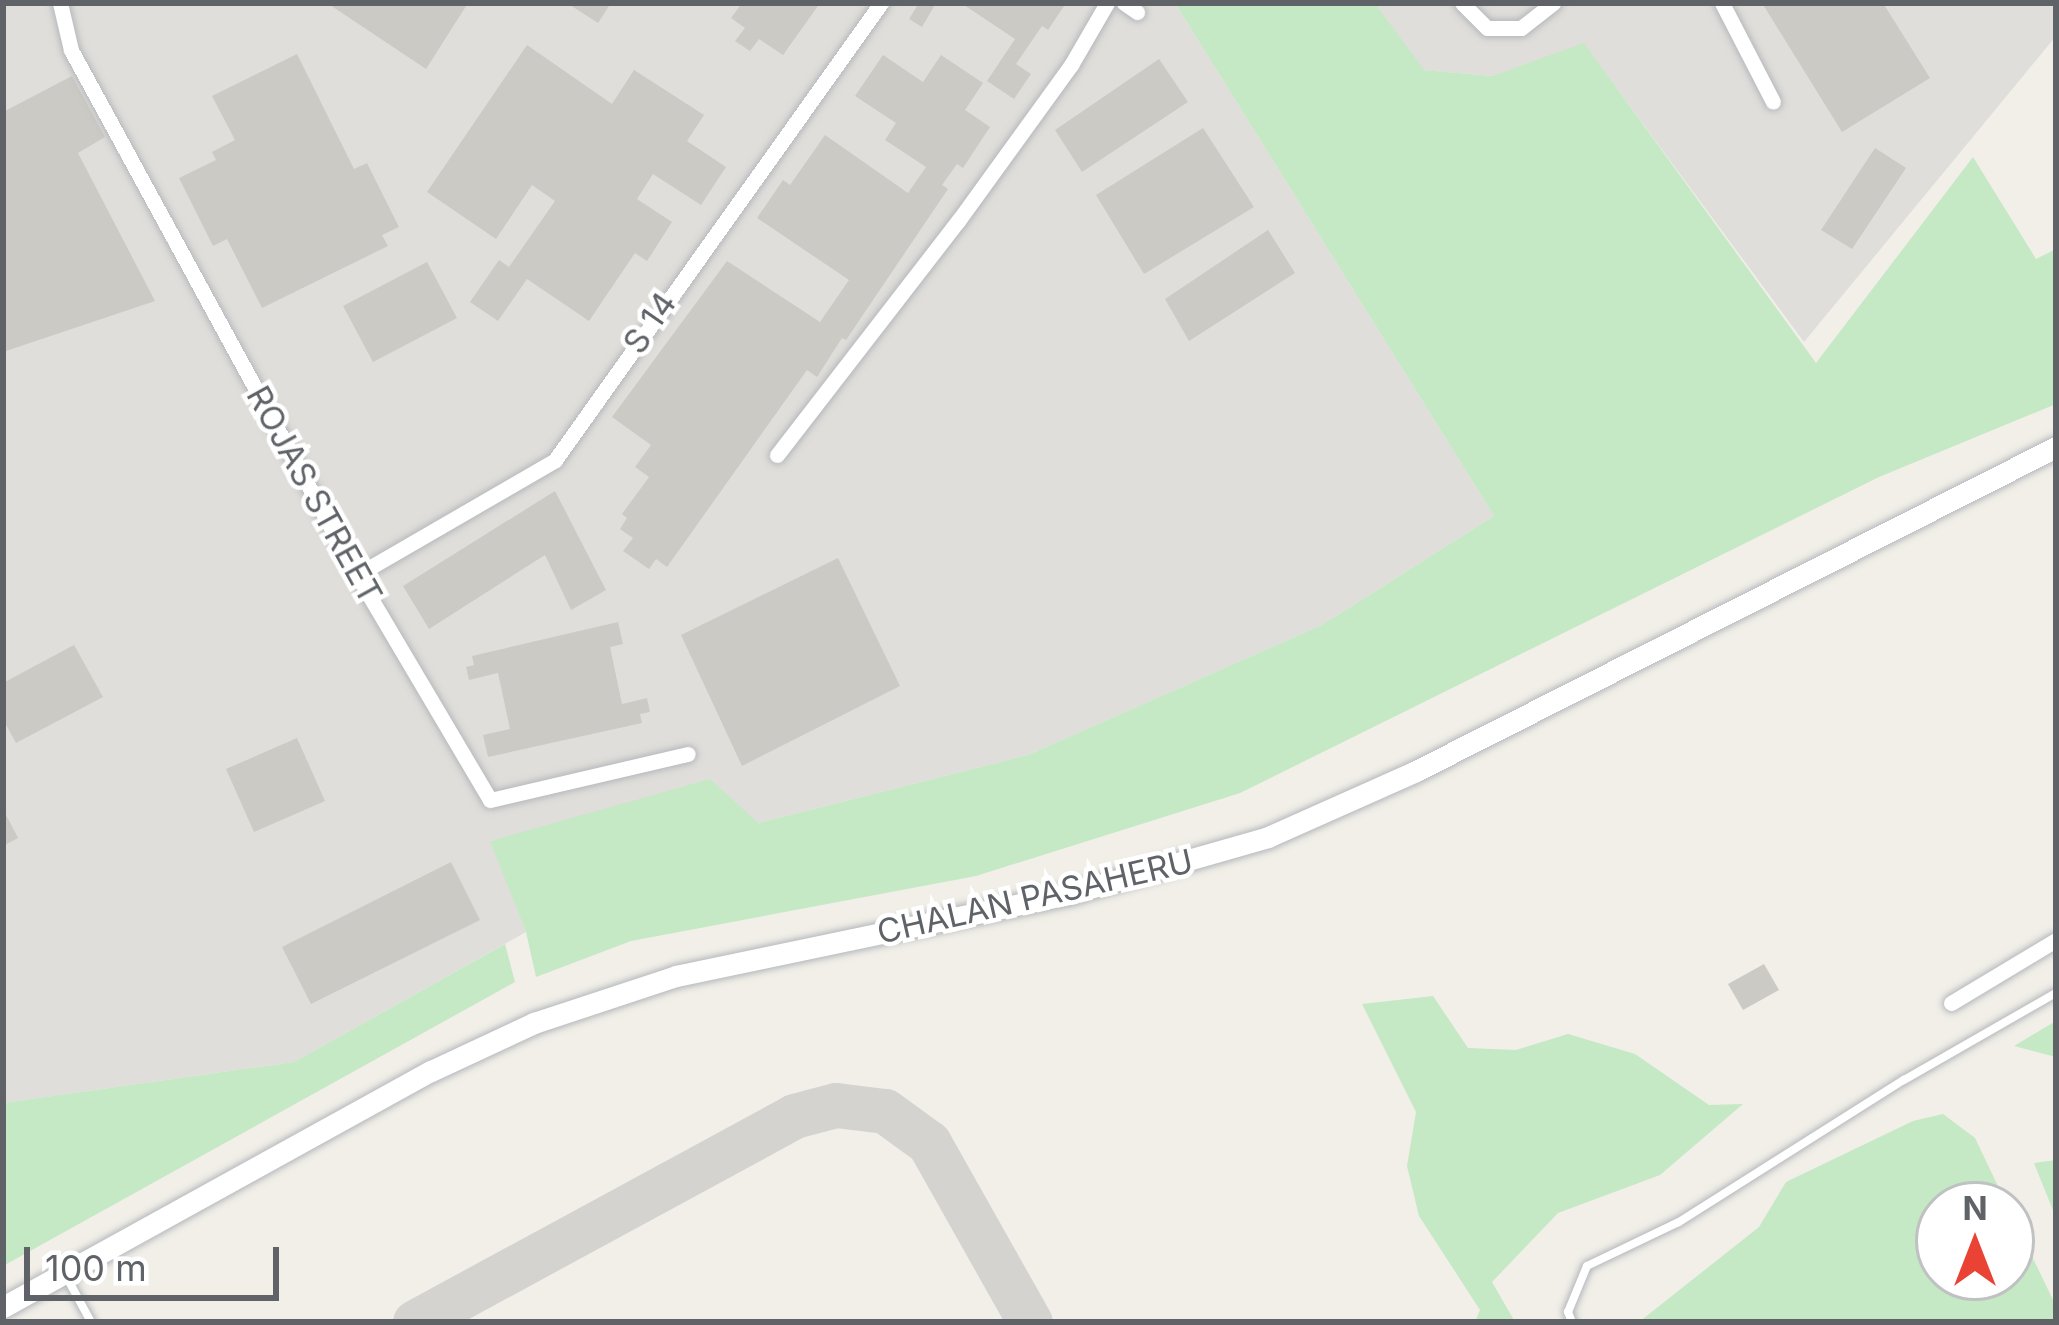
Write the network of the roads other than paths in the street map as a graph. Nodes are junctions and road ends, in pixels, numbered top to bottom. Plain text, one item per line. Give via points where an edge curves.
1 (61, 3) edge
2 (881, 3) edge
3 (1107, 3) edge
4 (1462, 3) edge
5 (1553, 3) edge
6 (1722, 3) edge
7 (1773, 102) dead end
8 (2056, 446) edge
9 (777, 455) dead end
10 (357, 575) junction
11 (688, 754) dead end
12 (2056, 940) edge
13 (2056, 993) edge
14 (1951, 1003) dead end
15 (64, 1274) junction
16 (3, 1307) edge
17 (91, 1322) edge
18 (1572, 1322) edge

1 - 10 street, ROJAS STREET via 71,50
2 - 10 street, S 14 via 555,460
3 - 9 street via 958,221
4 - 5 street via 1487,28 1521,28
6 - 7 street
8 - 15 main road, CHALAN PASAHERU via 1316,818 1118,882 728,964 581,1004 430,1071
10 - 11 street, ROJAS STREET via 490,800
12 - 14 street
13 - 18 lane via 1679,1222 1587,1266 1568,1312
15 - 16 main road, CHALAN PASAHERU
15 - 17 lane

